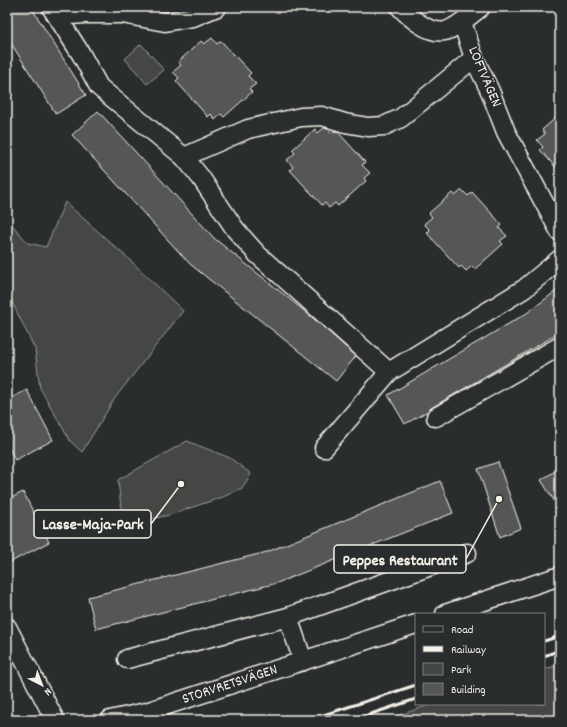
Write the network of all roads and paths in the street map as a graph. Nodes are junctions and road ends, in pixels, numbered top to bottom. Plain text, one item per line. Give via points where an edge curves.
1 (217, 7) edge
2 (400, 7) edge
3 (481, 7) edge
4 (54, 12) edge
5 (462, 22) junction
6 (474, 58) junction
7 (184, 157) junction
8 (560, 232) edge
9 (560, 259) edge
10 (560, 346) edge
11 (389, 372) junction
12 (436, 417) dead end
13 (324, 448) dead end
14 (467, 553) dead end
15 (560, 576) edge
16 (448, 613) edge
17 (288, 617) junction
18 (415, 624) edge
19 (8, 630) edge
20 (127, 659) dead end
21 (303, 661) junction
22 (54, 720) edge
23 (110, 720) edge

1 - 4 street via 193,17 165,22 122,14
2 - 5 street via 425,27 438,31 446,31
3 - 5 street
4 - 7 street via 100,87
5 - 6 street, LOFTVÄGEN
6 - 7 street via 401,118 384,126 368,127 322,116 301,117 248,130
6 - 8 street, LOFTVÄGEN via 506,132
7 - 11 street via 235,229 257,254
9 - 11 street via 524,289
10 - 12 street
11 - 13 street
14 - 17 street
15 - 16 street
17 - 20 street
17 - 21 street
18 - 21 street, STORVRETSVÄGEN
19 - 22 street
21 - 23 street, STORVRETSVÄGEN via 146,712

